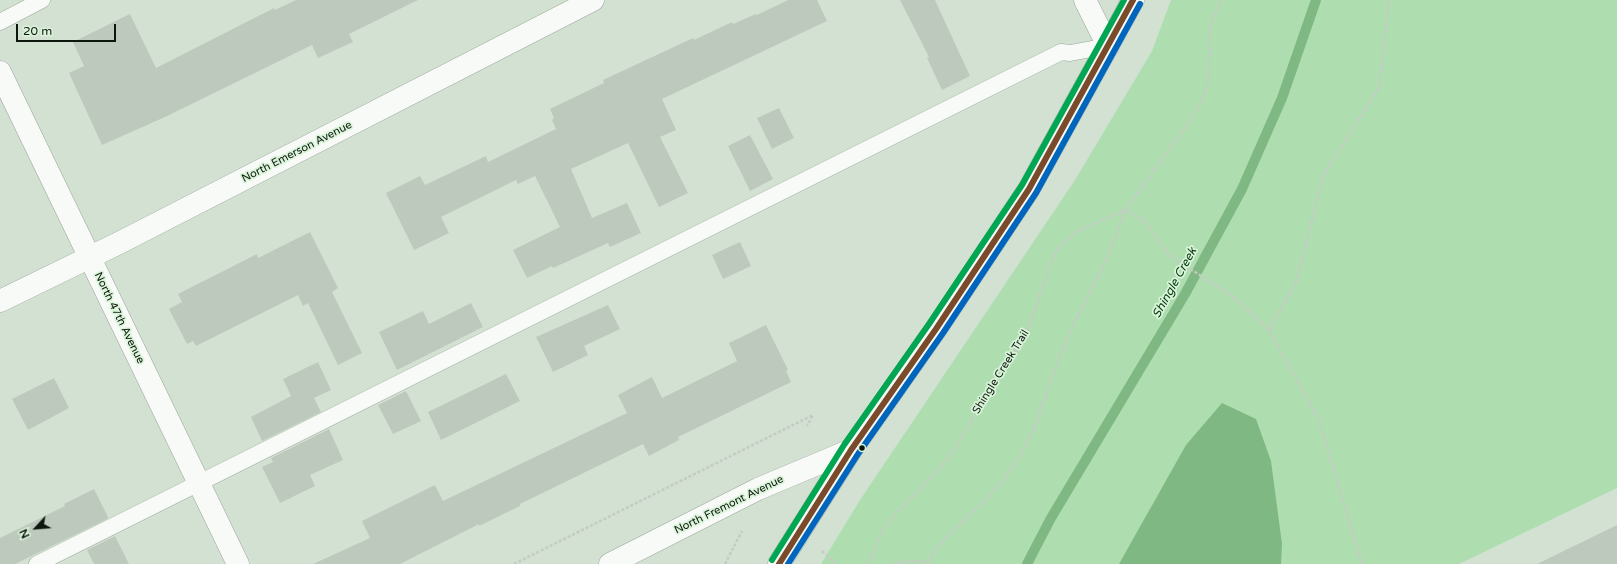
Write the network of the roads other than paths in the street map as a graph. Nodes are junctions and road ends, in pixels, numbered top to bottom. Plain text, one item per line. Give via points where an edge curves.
1 (42, 0) edge
2 (594, 0) edge
3 (1085, 0) edge
4 (1133, 0) edge
5 (0, 22) edge
6 (1108, 46) junction
7 (0, 72) edge
8 (90, 257) junction
9 (0, 302) edge
10 (851, 450) junction
11 (198, 482) junction
12 (37, 564) edge
13 (238, 564) edge
14 (610, 564) edge
15 (779, 564) edge

1 - 5 lane
2 - 8 street, North Emerson Avenue
3 - 6 street
4 - 6 street
6 - 10 street via 1029,189 936,329
6 - 11 lane via 1070,53 1061,52
7 - 8 street, North 47th Avenue
8 - 9 street, North Emerson Avenue
8 - 11 street, North 47th Avenue
10 - 14 street, North Fremont Avenue via 758,489
10 - 15 street
11 - 12 lane
11 - 13 street, North 47th Avenue

